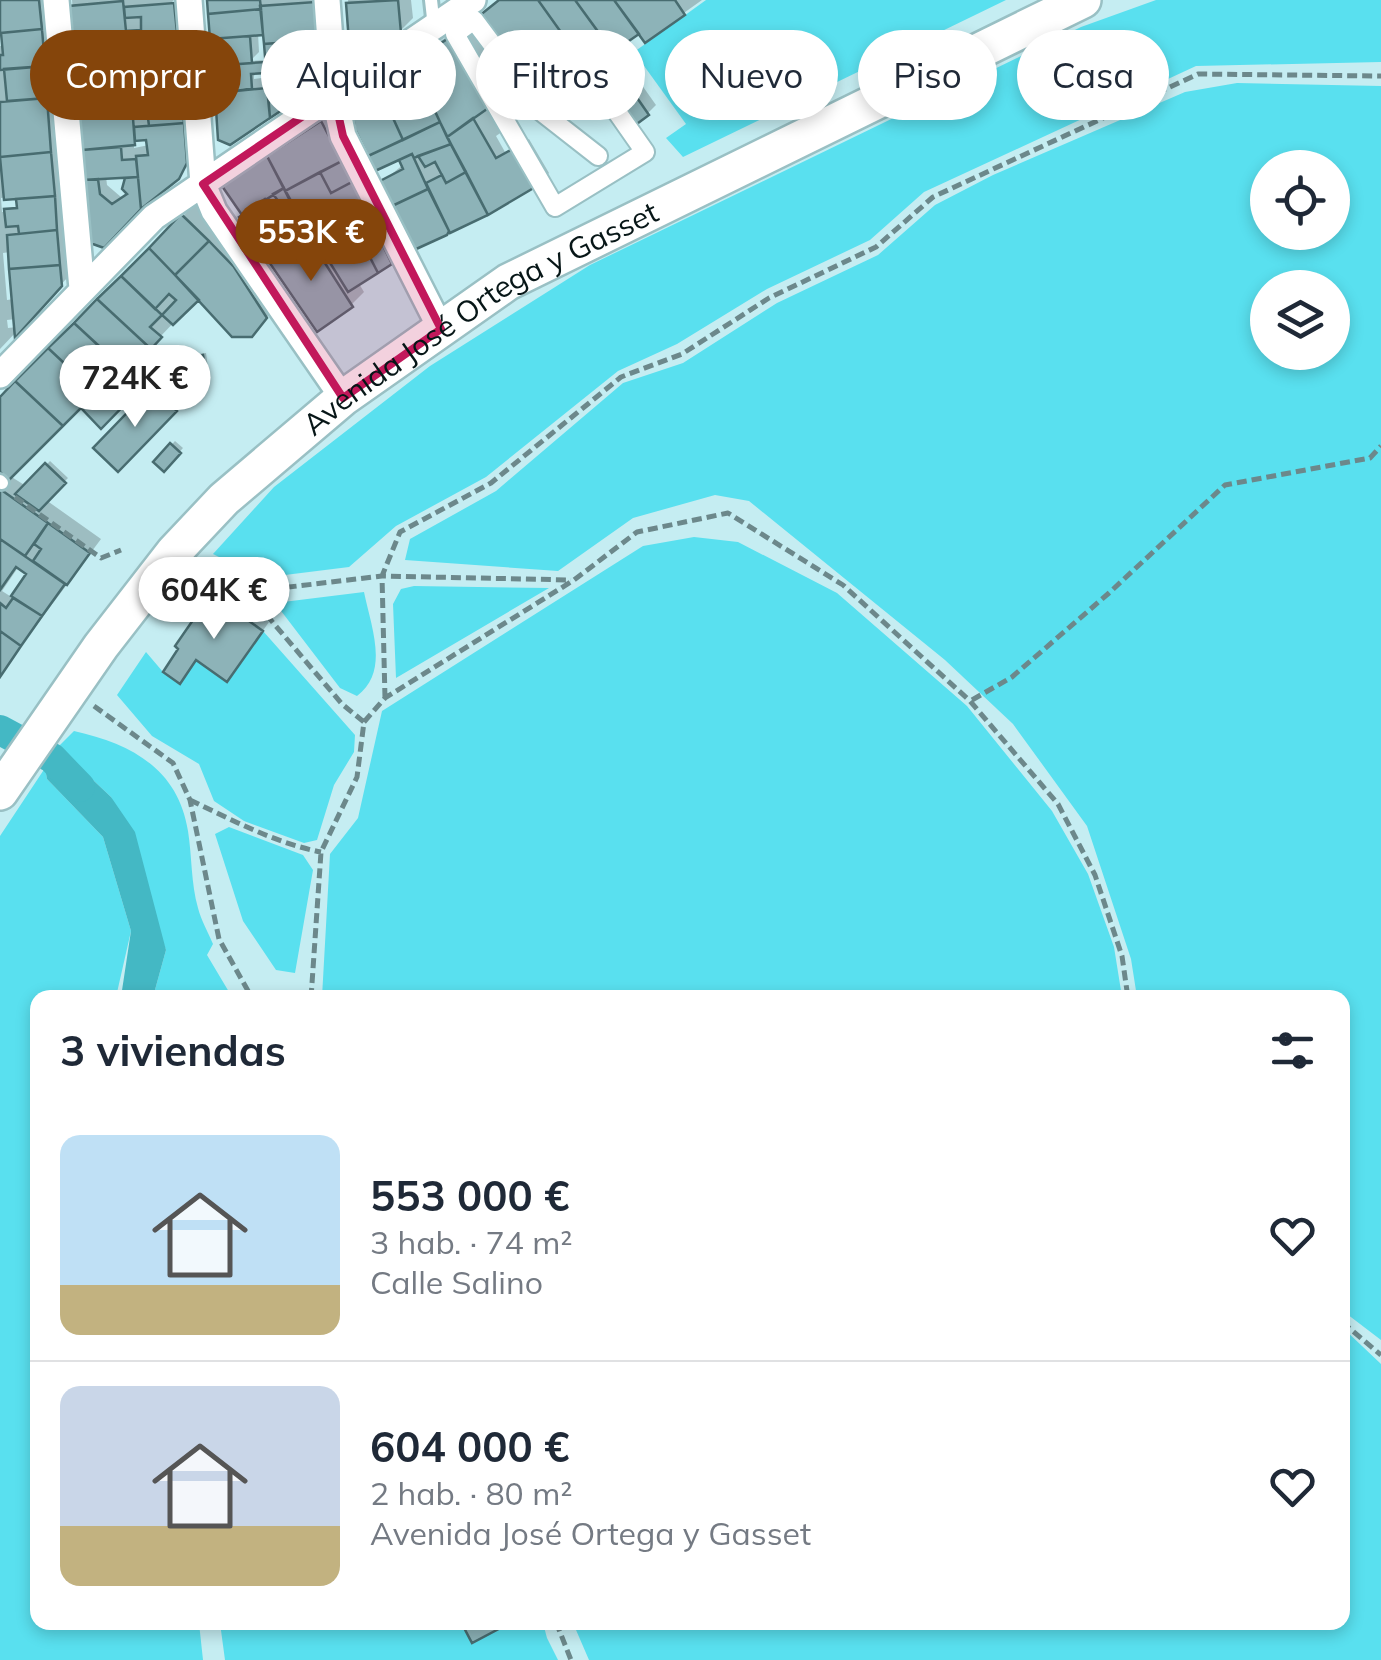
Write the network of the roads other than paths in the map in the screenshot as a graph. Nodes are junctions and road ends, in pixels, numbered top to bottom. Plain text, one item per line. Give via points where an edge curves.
1 (56, 0) edge
2 (189, 0) edge
3 (327, 0) edge
4 (431, 0) edge
5 (1083, 0) edge
6 (466, 12) edge
7 (434, 27) junction
8 (329, 30) edge
9 (430, 30) edge
10 (298, 120) edge
11 (339, 120) edge
12 (598, 156) dead end
13 (203, 184) junction
14 (82, 289) junction
15 (440, 330) junction
16 (0, 375) edge
17 (343, 398) junction
18 (0, 792) edge

1 - 14 street
2 - 13 street
3 - 8 street
4 - 7 lane
5 - 15 main road, Avenida José Ortega y Gasset via 508,282
6 - 6 street via 455,34 555,207 646,152 568,42 519,80
6 - 7 street
6 - 12 street via 511,88
7 - 9 street
10 - 13 street
11 - 15 street
13 - 14 street via 154,217
13 - 17 street via 214,211
14 - 16 street
15 - 17 main road, Avenida José Ortega y Gasset
17 - 18 main road, Avenida José Ortega y Gasset via 224,499 174,552

